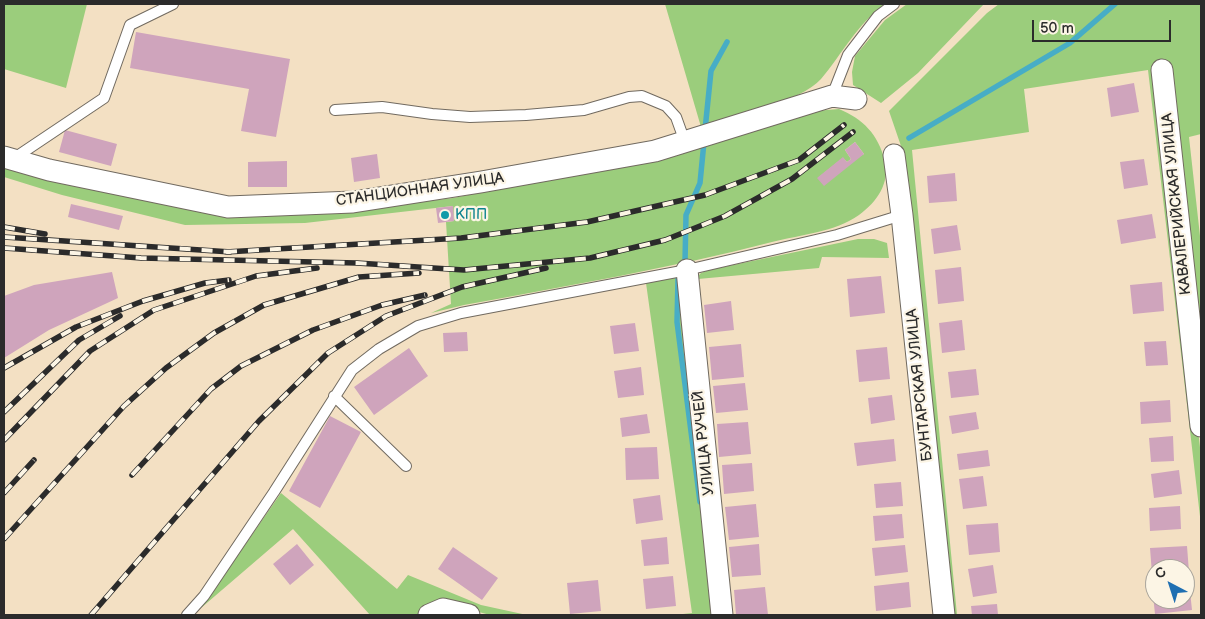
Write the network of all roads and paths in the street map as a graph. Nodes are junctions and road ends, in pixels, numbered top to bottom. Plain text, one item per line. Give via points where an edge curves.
1 (173, 4) edge
2 (894, 4) edge
3 (1162, 70) dead end
4 (832, 96) junction
5 (856, 99) dead end
6 (335, 110) dead end
7 (685, 142) junction
8 (894, 155) dead end
9 (8, 158) edge
10 (902, 216) junction
11 (686, 270) junction
12 (334, 396) junction
13 (1201, 426) edge
14 (406, 466) dead end
15 (187, 615) edge
16 (429, 615) edge
17 (469, 615) edge
18 (722, 615) edge
19 (944, 615) edge

1 - 9 lane via 130,25 104,98
2 - 4 lane via 878,16 848,54
3 - 13 street, КАВАЛЕРИЙСКАЯ УЛИЦА
4 - 5 street
4 - 7 street, СТАНЦИОННАЯ УЛИЦА
6 - 7 lane via 382,107 470,118 584,110 642,96 666,106 676,118
7 - 9 street, СТАНЦИОННАЯ УЛИЦА via 655,151 353,202 228,207 49,170
8 - 10 street, БУНТАРСКАЯ УЛИЦА
10 - 11 lane via 837,235
10 - 19 street, БУНТАРСКАЯ УЛИЦА
11 - 12 lane via 461,312 418,326 352,370
11 - 18 street, УЛИЦА РУЧЕЙ
12 - 14 lane
12 - 15 lane via 258,516 204,596
16 - 17 street via 444,609

